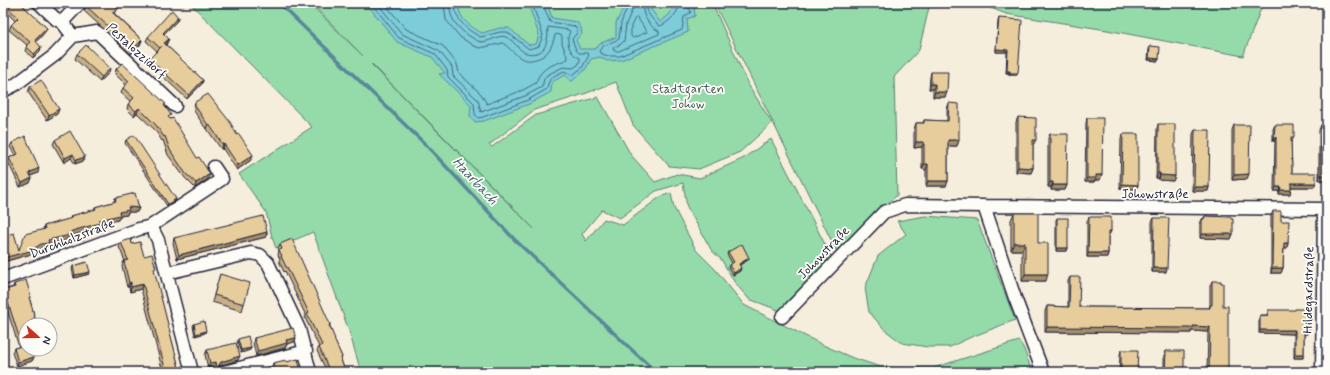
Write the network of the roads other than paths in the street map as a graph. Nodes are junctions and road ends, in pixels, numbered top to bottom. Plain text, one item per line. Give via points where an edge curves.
1 (39, 3) edge
2 (80, 3) edge
3 (62, 22) junction
4 (73, 36) junction
5 (3, 91) edge
6 (175, 106) dead end
7 (214, 167) dead end
8 (984, 206) junction
9 (1325, 209) edge
10 (151, 226) junction
11 (167, 273) junction
12 (3, 279) edge
13 (782, 317) dead end
14 (306, 351) junction
15 (192, 372) edge
16 (224, 372) edge
17 (310, 372) edge
18 (1043, 372) edge
19 (1322, 372) edge

1 - 3 street
2 - 3 street
3 - 4 street
4 - 5 street via 55,55 16,85
4 - 6 street, Pestalozzidorf via 97,32
7 - 10 street, Durchholzstraße via 222,179
8 - 9 street, Johowstraße
8 - 13 street, Johowstraße via 905,205 884,212
8 - 18 street
9 - 19 street, Hildegardstraße
10 - 11 street via 158,240
10 - 12 street, Durchholzstraße
11 - 14 street via 251,253 260,255 268,263 299,329
11 - 15 street
14 - 16 street
14 - 17 street

